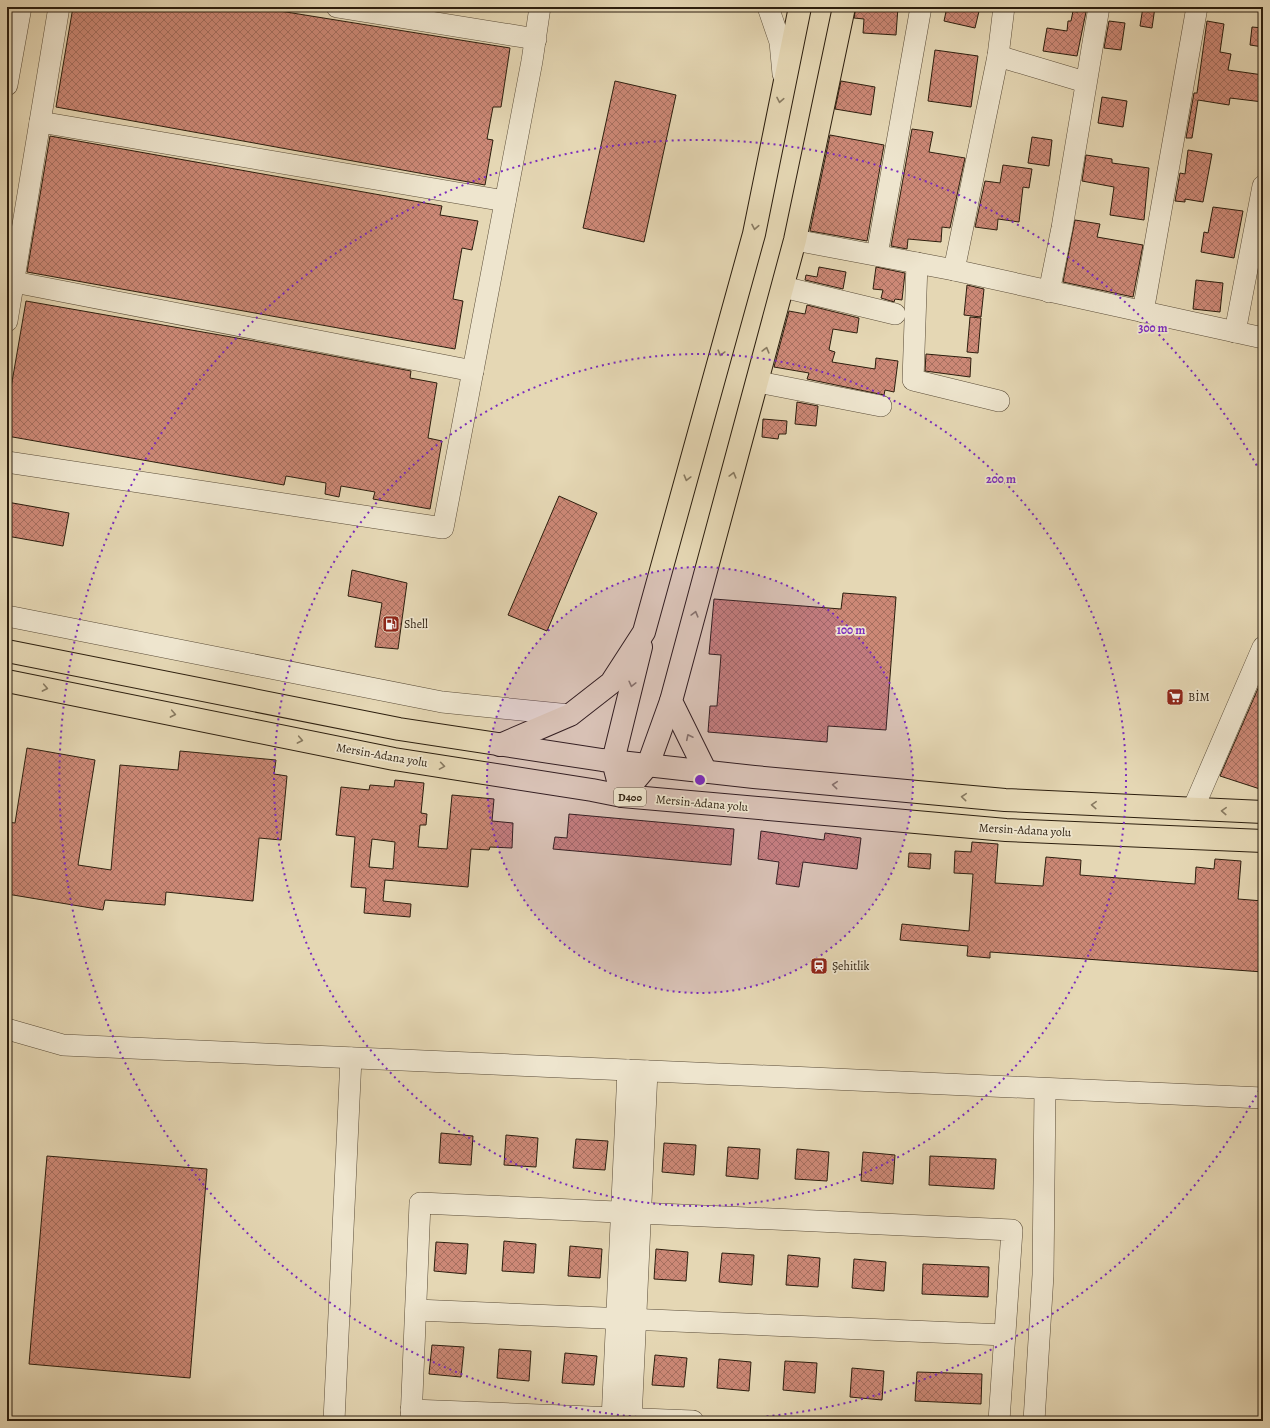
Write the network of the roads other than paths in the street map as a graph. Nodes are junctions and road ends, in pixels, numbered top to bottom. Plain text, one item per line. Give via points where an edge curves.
1 (22, 7) edge
2 (59, 7) edge
3 (336, 7) edge
4 (540, 7) edge
5 (768, 7) edge
6 (800, 7) edge
7 (844, 7) edge
8 (921, 7) edge
9 (1004, 7) edge
10 (1099, 7) edge
11 (1197, 7) edge
12 (536, 39) junction
13 (998, 56) junction
14 (784, 79) junction
15 (1085, 82) junction
16 (7, 85) edge
17 (40, 122) junction
18 (1263, 186) edge
19 (505, 201) junction
20 (795, 240) junction
21 (877, 255) junction
22 (917, 263) junction
23 (954, 270) junction
24 (14, 282) junction
25 (783, 287) junction
26 (1050, 292) junction
27 (1143, 312) junction
28 (895, 314) dead end
29 (7, 321) edge
30 (1235, 332) junction
31 (1263, 338) edge
32 (473, 371) junction
33 (758, 382) junction
34 (999, 401) dead end
35 (882, 406) dead end
36 (7, 462) edge
37 (7, 616) edge
38 (644, 632) junction
39 (1263, 647) edge
40 (7, 651) edge
41 (7, 681) edge
42 (671, 701) junction
43 (570, 715) junction
44 (500, 744) junction
45 (613, 761) junction
46 (648, 765) junction
47 (706, 772) junction
48 (622, 796) junction
49 (1193, 809) junction
50 (1263, 812) edge
51 (1263, 841) edge
52 (7, 1029) edge
53 (351, 1058) junction
54 (637, 1071) junction
55 (1045, 1089) junction
56 (1263, 1098) edge
57 (631, 1212) junction
58 (416, 1310) junction
59 (626, 1319) junction
60 (1005, 1335) junction
61 (411, 1415) edge
62 (621, 1420) edge
63 (334, 1421) edge
64 (693, 1421) edge
65 (999, 1421) edge
66 (1034, 1421) edge

1 - 16 street
2 - 17 street
3 - 12 street
4 - 12 street
5 - 14 street via 780,42
6 - 14 main road
7 - 20 main road
8 - 21 street
9 - 13 street
10 - 15 street
11 - 27 street
12 - 19 street
13 - 15 street
13 - 23 street
14 -> 38 main road via 754,234
15 - 26 street
17 - 19 street
17 - 24 street
18 - 30 street
19 - 32 street
20 - 21 street
20 - 25 main road
21 - 22 street
22 - 23 street
22 - 34 street via 914,380
23 - 26 street
24 - 29 street
24 - 32 street
25 - 28 street
33 -> 25 main road
26 - 27 street
27 - 30 street
30 - 31 street
32 - 36 street via 443,528
33 - 35 street
42 -> 33 main road
37 - 43 street via 442,702
38 - 43 main road via 611,683
38 -> 45 main road
39 - 49 street
40 - 44 main road via 398,729
41 -> 48 main road, Mersin-Adana yolu / D400 via 394,759
42 - 46 main road
47 -> 42 main road
43 - 44 main road
44 - 45 main road
45 - 46 main road
45 - 48 main road
46 - 47 main road
46 - 48 main road
49 -> 47 main road via 1005,800
48 - 51 main road, Mersin-Adana yolu / D400 via 1006,830
50 -> 49 main road
52 - 53 street via 63,1045
53 - 54 street
53 - 63 street
54 - 55 street
54 - 57 street
55 - 56 street
55 - 66 street via 1043,1275
57 - 58 street via 420,1203
57 - 59 street
57 - 60 street via 1012,1230
58 - 59 street
58 - 61 street
59 - 60 street
59 - 62 street
60 - 65 street
61 - 62 street
62 - 64 street

